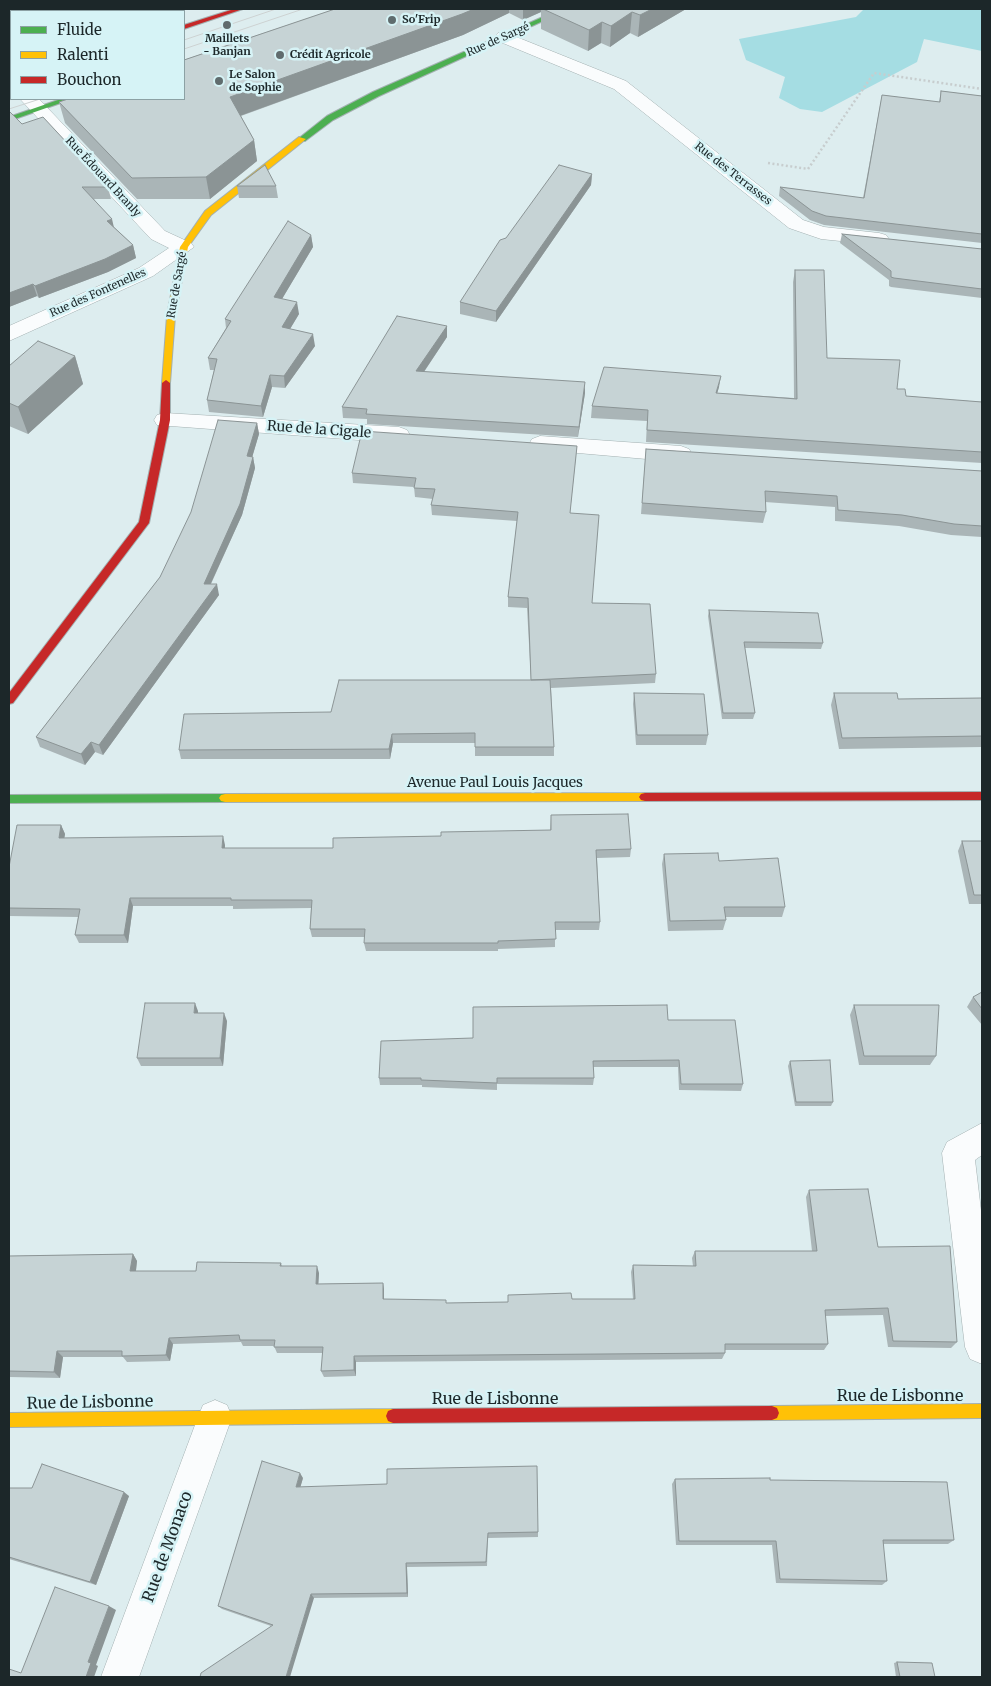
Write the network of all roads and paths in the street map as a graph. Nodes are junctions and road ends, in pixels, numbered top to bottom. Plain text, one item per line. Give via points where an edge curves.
1 (240, 9) edge
2 (566, 9) edge
3 (185, 27) edge
4 (504, 38) junction
5 (982, 89) edge
6 (61, 100) edge
7 (34, 104) edge
8 (9, 119) edge
9 (708, 154) junction
10 (897, 241) edge
11 (184, 247) junction
12 (9, 334) edge
13 (165, 420) junction
14 (421, 437) edge
15 (520, 443) edge
16 (698, 455) edge
17 (9, 700) edge
18 (982, 796) edge
19 (9, 799) edge
20 (982, 1138) edge
21 (982, 1347) edge
22 (982, 1411) edge
23 (215, 1417) junction
24 (9, 1420) edge
25 (120, 1677) edge

1 - 3 street
2 - 4 street, Rue de Sargé
4 - 9 street, Rue des Terrasses via 620,85
4 - 11 street, Rue de Sargé via 376,94 330,118 226,197 208,213
5 - 9 path via 874,73 808,169
6 - 7 street
7 - 8 street
7 - 11 street, Rue Édouard Branly via 158,235
9 - 10 street, Rue des Terrasses via 796,224 821,233
11 - 12 street, Rue des Fontenelles via 146,272
11 - 13 street, Rue de Sargé via 171,316
13 - 14 street, Rue de la Cigale
13 - 17 street, Rue de Sargé via 144,523
15 - 16 street
18 - 19 street, Avenue Paul Louis Jacques
20 - 21 street via 958,1153
22 - 23 street, Rue de Lisbonne
23 - 24 street, Rue de Lisbonne
23 - 25 street, Rue de Monaco

